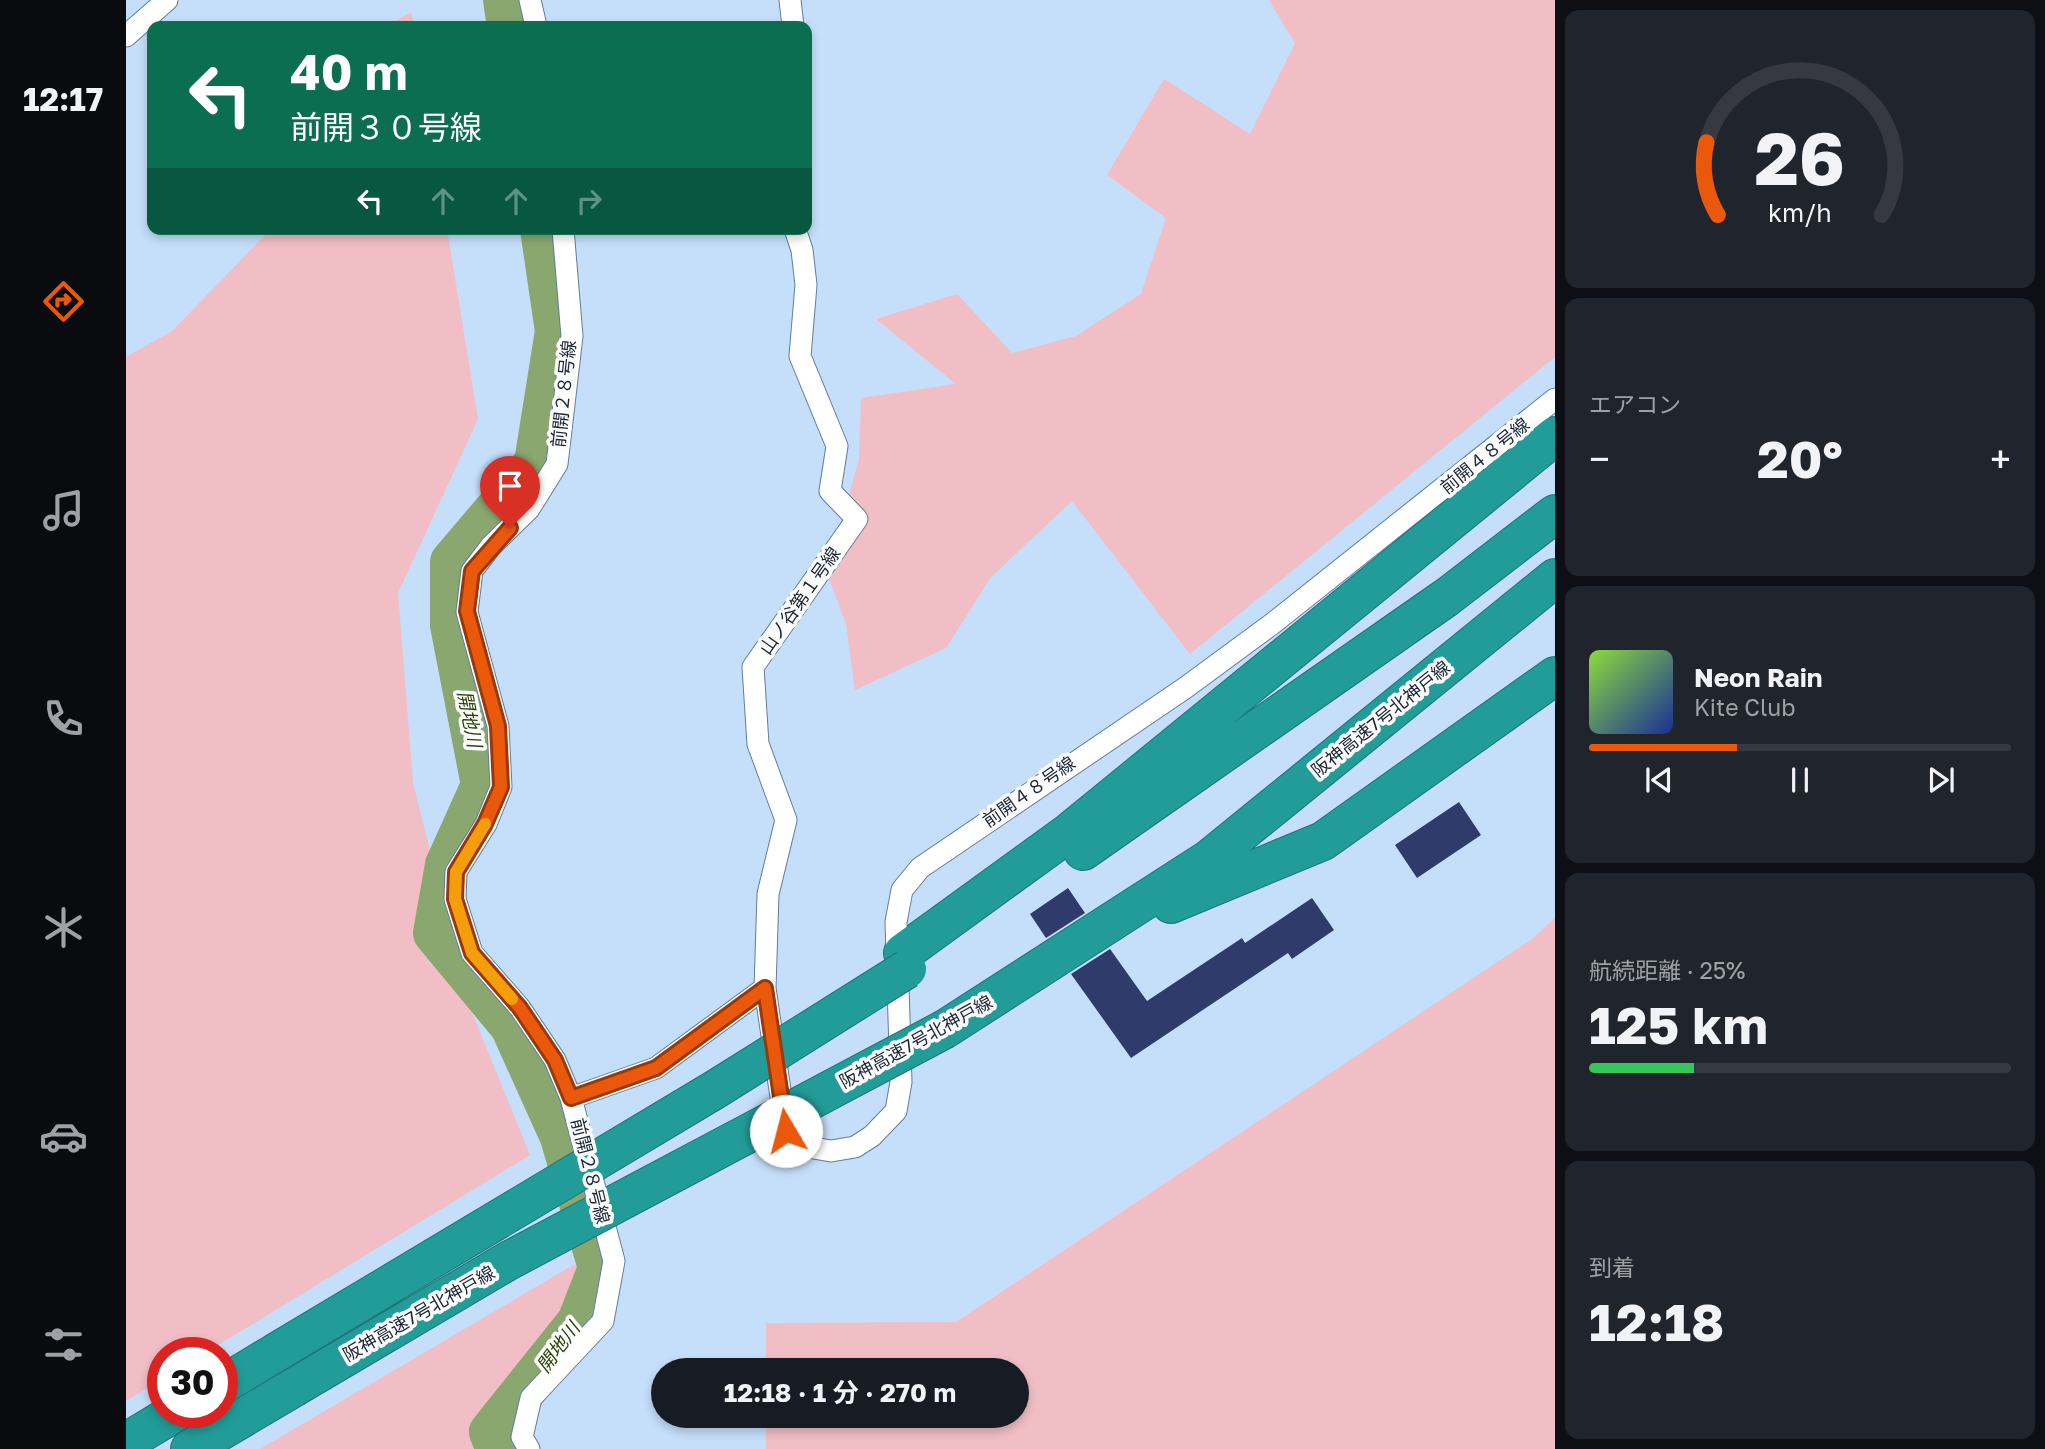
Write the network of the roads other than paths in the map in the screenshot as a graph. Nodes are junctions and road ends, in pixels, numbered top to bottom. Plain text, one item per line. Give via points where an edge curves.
1 (167, 0) edge
2 (530, 0) edge
3 (790, 0) edge
4 (535, 21) edge
5 (792, 21) edge
6 (126, 36) edge
7 (564, 235) edge
8 (797, 235) edge
9 (1555, 399) edge
10 (1555, 436) edge
11 (1555, 514) edge
12 (1555, 578) edge
13 (1555, 676) edge
14 (1082, 942) junction
15 (905, 961) junction
16 (765, 988) junction
17 (571, 1098) junction
18 (238, 1375) edge
19 (149, 1428) edge
20 (126, 1442) edge
21 (190, 1449) edge
22 (528, 1449) edge

1 - 6 street
2 - 4 street
3 - 5 street
7 - 17 street, 前開２８号線 via 572,336 556,464 529,509 472,571 467,611 498,726 501,787 456,872 455,899 472,953 520,1008 555,1060
8 - 16 street, 山ノ谷第１号線 via 806,285 800,356 837,446 830,491 858,519 753,667 758,744 786,820 768,894
9 - 16 street, 前開４８号線 via 1261,632 920,868 902,890 896,922 896,1111 872,1136 855,1146 831,1151 802,1146 786,1131
10 - 15 highway
11 - 15 highway via 1447,597 960,936
12 - 14 highway, 阪神高速7号北神戸線 via 1209,859
13 - 14 highway via 1323,841
14 - 21 highway, 阪神高速7号北神戸線, bridge via 945,1030 508,1261
15 - 18 highway, bridge via 716,1088
16 - 17 street via 656,1068
17 - 22 street, 前開２８号線 via 614,1261 603,1321 531,1398 522,1437
19 - 20 highway

